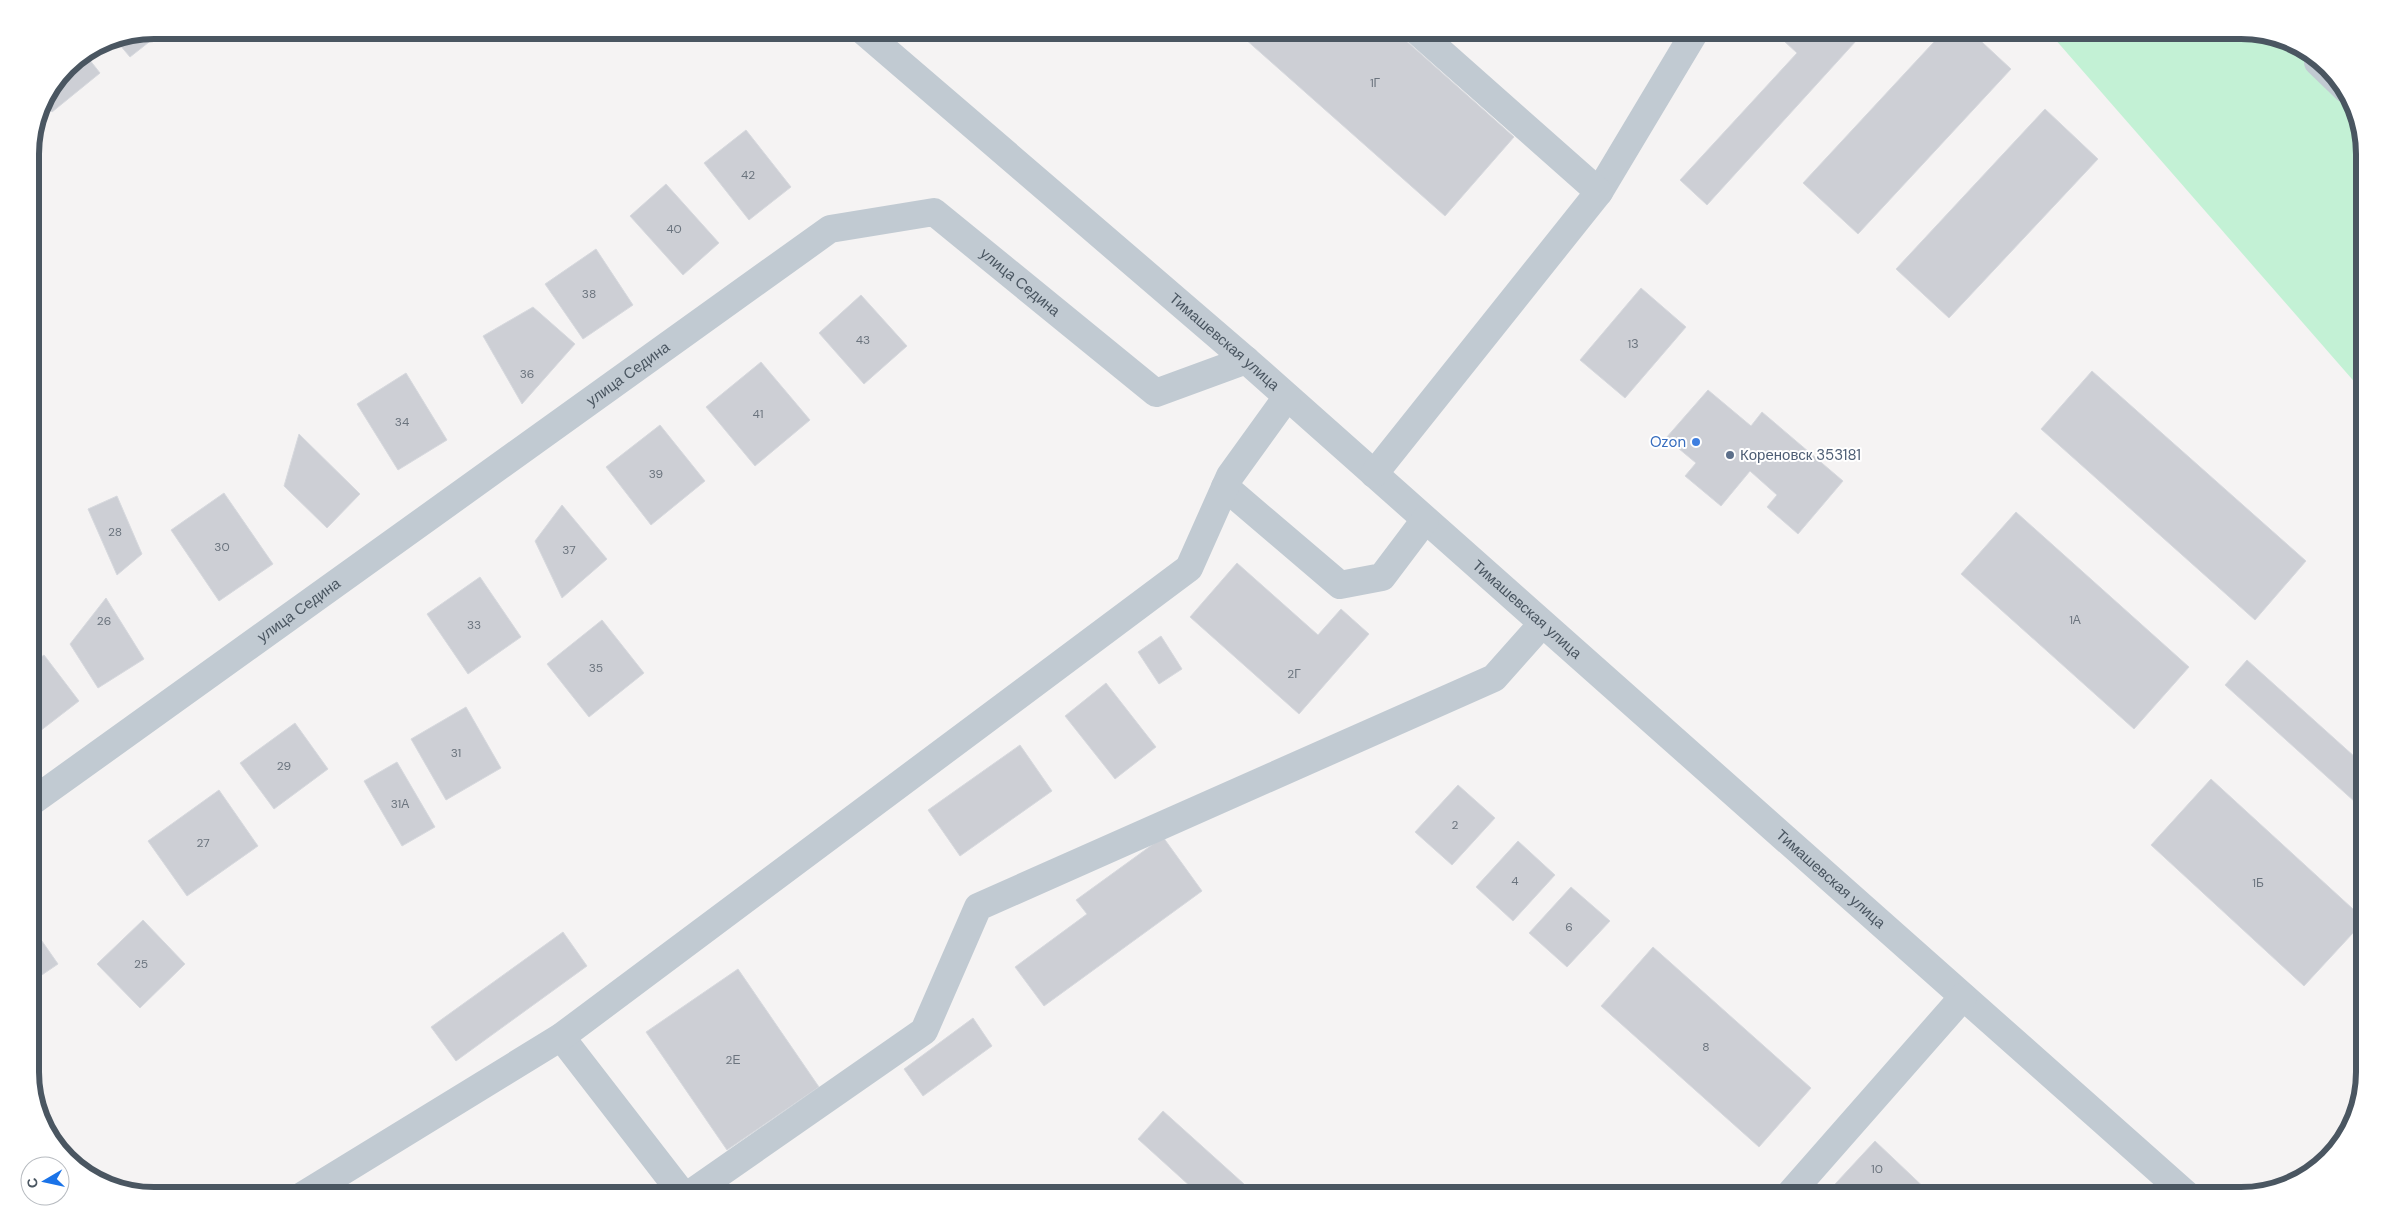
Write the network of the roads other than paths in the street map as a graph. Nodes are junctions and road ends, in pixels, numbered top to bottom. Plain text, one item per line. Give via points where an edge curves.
1 (872, 39) edge
2 (1426, 39) edge
3 (1691, 39) edge
4 (1599, 192) junction
5 (1246, 360) junction
6 (1287, 397) junction
7 (1374, 474) junction
8 (1225, 487) junction
9 (1425, 520) junction
10 (1542, 624) junction
11 (39, 797) edge
12 (1963, 997) junction
13 (561, 1037) junction
14 (317, 1187) edge
15 (679, 1187) edge
16 (699, 1187) edge
17 (1796, 1187) edge
18 (2178, 1187) edge

1 - 5 street, Тимашевская улица
2 - 4 street
3 - 4 street
4 - 7 street
5 - 6 street, Тимашевская улица
5 - 11 street, улица Седина via 1156,393 934,212 830,229
6 - 7 street, Тимашевская улица
6 - 8 street
7 - 9 street, Тимашевская улица
8 - 9 street via 1340,585 1382,577
8 - 13 street via 1189,568
9 - 10 street, Тимашевская улица
10 - 12 street, Тимашевская улица
10 - 16 street via 1494,678 978,907 924,1031
12 - 17 street
12 - 18 street, Тимашевская улица
13 - 14 street
13 - 15 street

